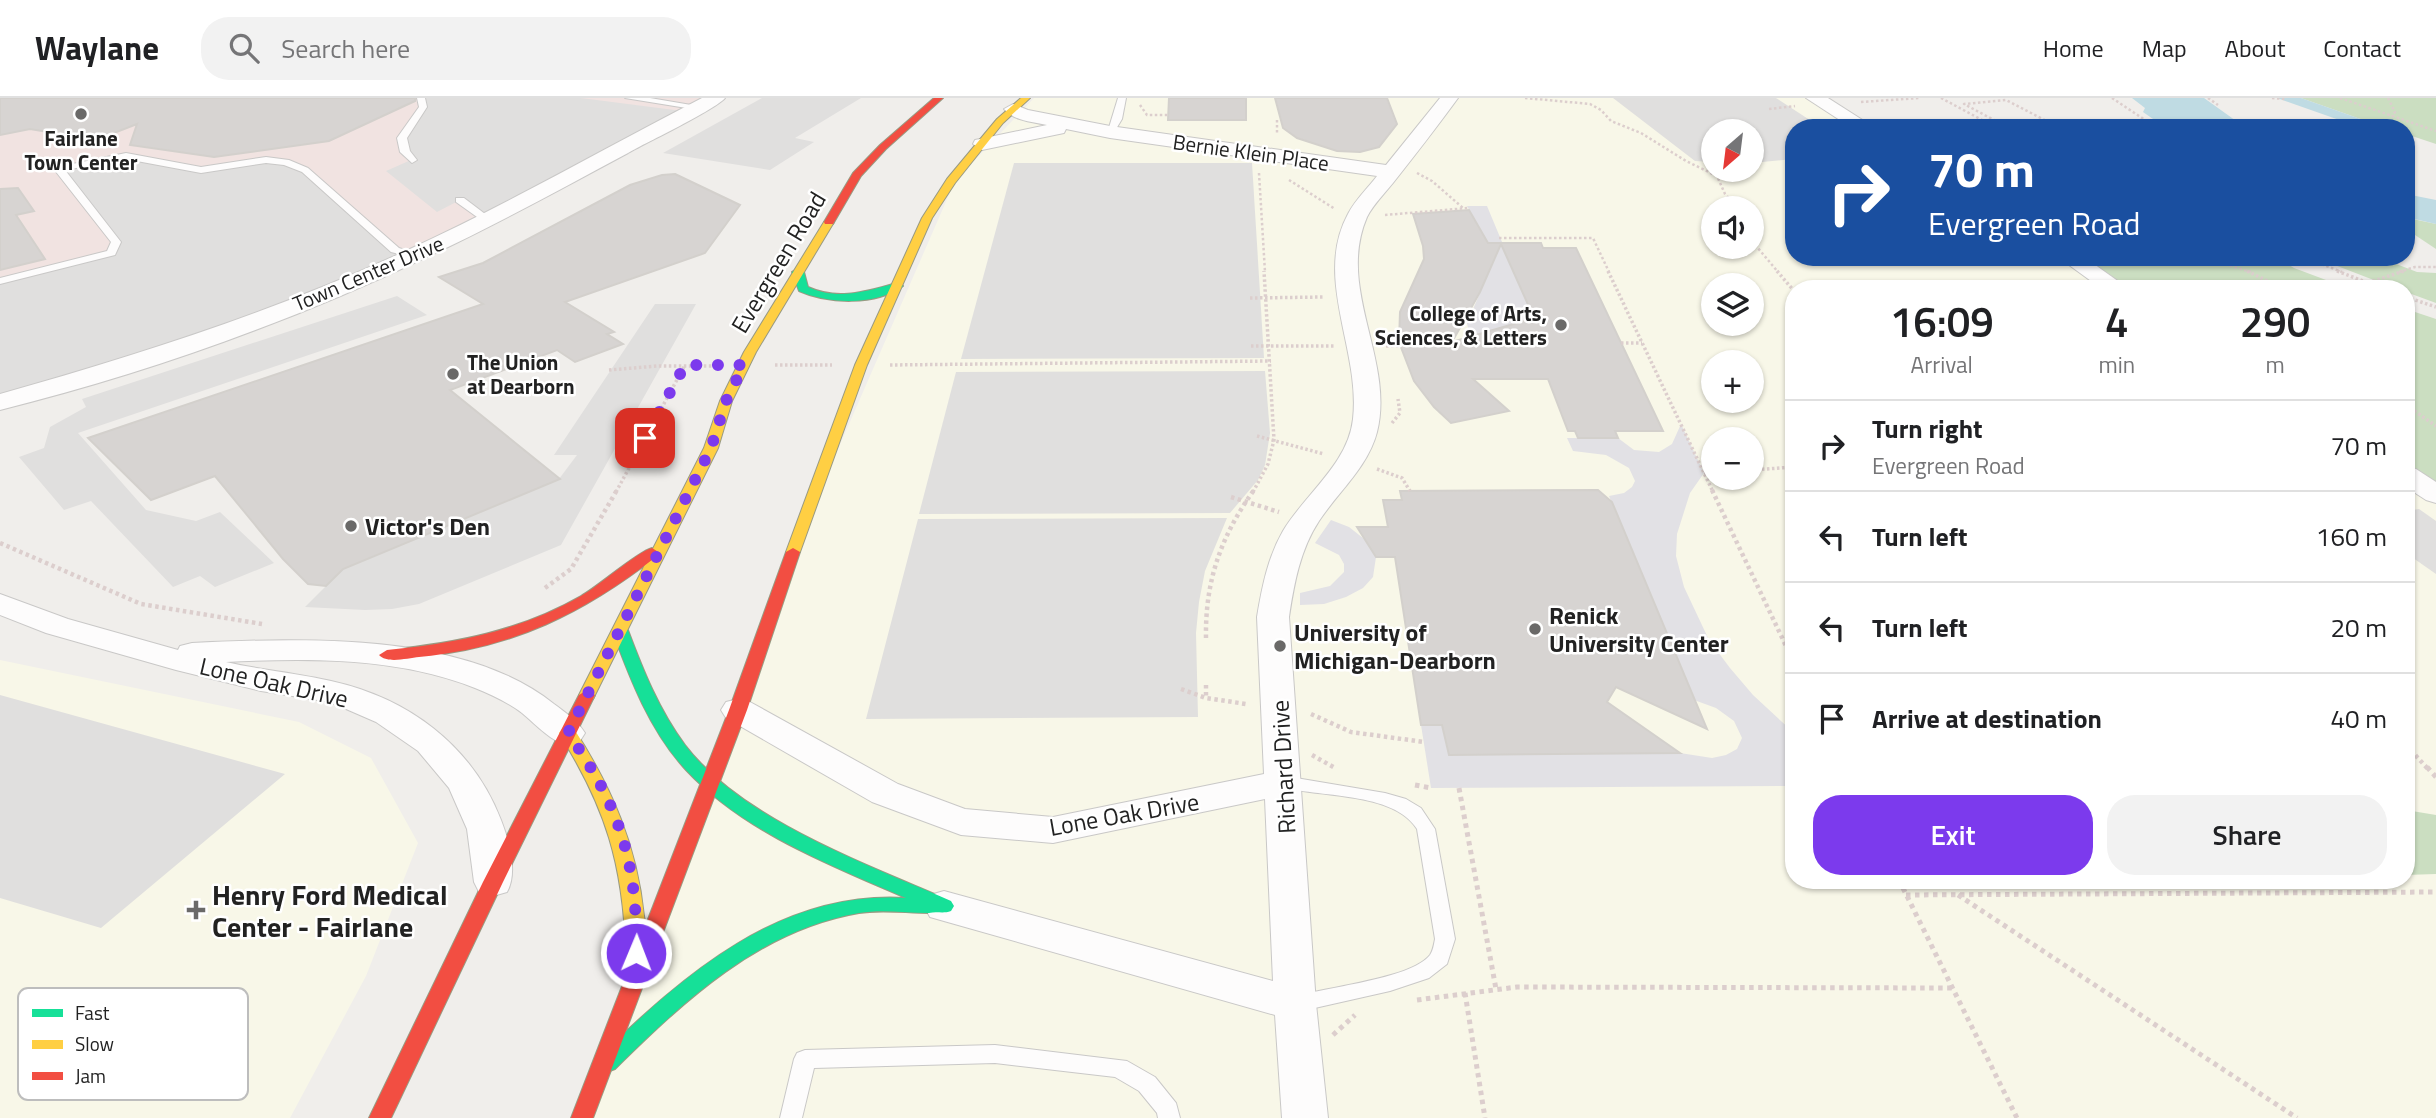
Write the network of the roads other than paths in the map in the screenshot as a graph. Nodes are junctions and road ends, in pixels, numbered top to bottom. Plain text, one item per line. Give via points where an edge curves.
1 (421, 98) edge
2 (629, 98) edge
3 (939, 98) edge
4 (1122, 98) edge
5 (1449, 98) edge
6 (708, 102) edge
7 (1809, 102) edge
8 (1019, 104) edge
9 (1846, 119) edge
10 (1110, 132) junction
11 (982, 144) junction
12 (412, 160) dead end
13 (1391, 172) junction
14 (460, 200) dead end
15 (488, 220) junction
16 (415, 255) junction
17 (2083, 266) edge
18 (798, 272) junction
19 (2104, 280) edge
20 (0, 281) edge
21 (897, 286) junction
22 (0, 401) edge
23 (2415, 481) edge
24 (2436, 494) edge
25 (664, 542) junction
26 (0, 603) edge
27 (620, 630) junction
28 (159, 655) junction
29 (387, 655) junction
30 (738, 710) junction
31 (568, 733) junction
32 (708, 782) junction
33 (1284, 782) junction
34 (493, 882) junction
35 (944, 906) junction
36 (636, 973) junction
37 (1295, 1004) junction
38 (600, 1069) junction
39 (380, 1118) edge
40 (582, 1118) edge
41 (791, 1118) edge
42 (1169, 1118) edge
43 (1305, 1118) edge

1 - 12 lane via 423,107 402,138
2 - 6 lane
3 - 18 street, Evergreen Road via 857,175
4 - 10 lane
5 - 13 street, Richard Drive
6 - 15 street, Town Center Drive
7 - 9 street
8 - 10 street, Bernie Klein Place via 1022,114
8 - 11 street
10 - 11 street, Bernie Klein Place via 1061,129
10 - 13 street, Bernie Klein Place
11 - 21 street via 927,218
13 - 33 street, Richard Drive via 1358,214 1345,258 1365,395 1362,438 1300,528 1279,576 1273,617
14 - 15 lane
15 - 16 street, Town Center Drive
16 - 20 lane via 395,250 306,170 285,162 266,160 201,170 126,156 58,168 116,242 111,253
16 - 22 street, Town Center Drive via 236,327
17 - 19 street
18 - 21 street via 803,289 827,300
18 - 25 street, Evergreen Road via 726,401 711,448
21 - 30 street via 861,365
23 - 24 street
25 - 27 street, Evergreen Road
25 - 29 street via 607,591 549,622 469,647
26 - 28 street, Lone Oak Drive via 71,630
27 - 31 street, Evergreen Road
27 - 32 street via 649,705
28 - 29 street, Lone Oak Drive via 293,648
28 - 34 street, Lone Oak Drive via 340,694 410,726 444,754 470,789 486,831
29 - 31 street, Lone Oak Drive via 445,667 494,685 522,698
30 - 32 street
30 - 33 street, Lone Oak Drive via 885,793 961,822 1053,830
31 - 34 street, Evergreen Road
31 - 36 street via 610,802 629,860 637,914
32 - 35 street via 750,811 832,855
32 - 36 street
33 - 37 street, Richard Drive
33 - 37 lane via 1378,798 1407,806 1419,817 1426,829 1445,939 1440,958 1422,972
34 - 39 street, Evergreen Road
35 - 37 street
35 - 38 street via 861,905 782,925 724,956
36 - 38 street
37 - 43 street, Richard Drive
38 - 40 street
41 - 42 lane via 805,1059 995,1054 1119,1069 1147,1084 1168,1110

